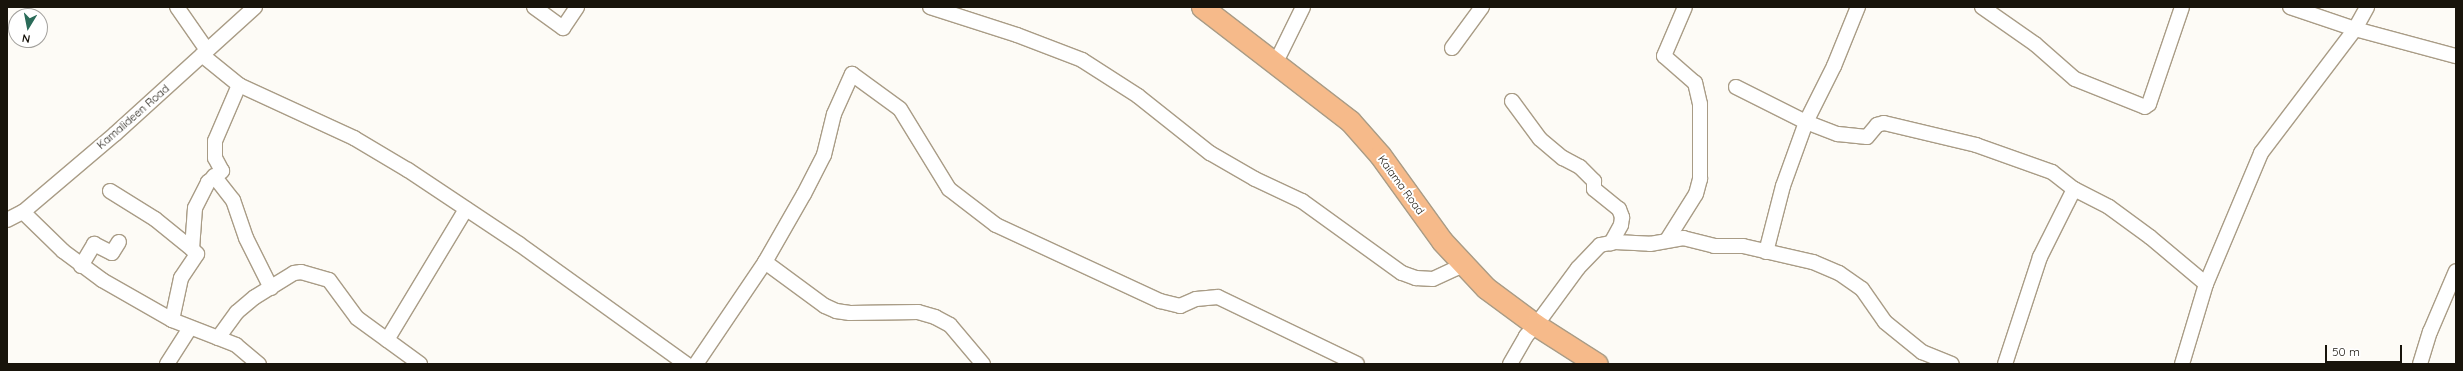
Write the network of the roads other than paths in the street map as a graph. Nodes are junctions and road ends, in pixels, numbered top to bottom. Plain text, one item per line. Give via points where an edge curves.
1 (177, 7) edge
2 (256, 7) edge
3 (534, 7) edge
4 (577, 7) edge
5 (930, 7) edge
6 (1202, 7) edge
7 (1216, 7) edge
8 (1303, 7) edge
9 (1482, 7) edge
10 (1685, 7) edge
11 (1858, 7) edge
12 (1982, 7) edge
13 (2182, 7) edge
14 (2290, 7) edge
15 (2367, 7) edge
16 (2355, 29) junction
17 (1452, 48) dead end
18 (205, 53) junction
19 (1280, 54) junction
20 (2456, 56) edge
21 (239, 86) junction
22 (1736, 87) dead end
23 (1512, 100) dead end
24 (1806, 122) junction
25 (214, 176) junction
26 (2074, 189) junction
27 (110, 191) dead end
28 (466, 210) junction
29 (23, 212) junction
30 (7, 220) edge
31 (1667, 240) junction
32 (119, 242) dead end
33 (1611, 243) junction
34 (192, 249) junction
35 (1766, 252) junction
36 (765, 262) junction
37 (81, 266) junction
38 (1463, 266) junction
39 (2456, 271) edge
40 (2206, 284) junction
41 (271, 288) junction
42 (172, 320) junction
43 (1539, 321) junction
44 (190, 328) junction
45 (218, 338) junction
46 (387, 340) junction
47 (167, 364) edge
48 (259, 364) edge
49 (420, 364) edge
50 (686, 364) edge
51 (696, 364) edge
52 (983, 364) edge
53 (1357, 364) edge
54 (1510, 364) edge
55 (1597, 364) edge
56 (1611, 364) edge
57 (1952, 364) edge
58 (2005, 364) edge
59 (2182, 364) edge
60 (2420, 364) edge

1 - 18 street
2 - 18 street, Kamalideen Road
3 - 4 street via 563,28
5 - 38 street via 1017,35 1082,60 1138,96 1210,153 1255,179 1302,201 1402,273 1416,278 1433,279
6 - 38 highway, Kaiama Road via 1350,121 1380,155
7 - 19 highway, Kaiama Road
8 - 19 street
9 - 17 street
10 - 31 street via 1664,52 1666,59 1695,83 1700,104 1700,179 1696,194
11 - 24 street via 1834,66
12 - 13 street via 2035,44 2075,79 2145,107 2149,104
14 - 16 street
15 - 16 street
16 - 20 street
16 - 40 street via 2261,153
18 - 21 street
18 - 29 street, Kamalideen Road
19 - 43 highway, Kaiama Road via 1334,94 1359,118 1452,239 1481,272
21 - 25 street via 215,141 216,158 222,171
21 - 28 street via 354,138
22 - 24 street
23 - 33 street via 1540,139 1563,158 1580,167 1594,181 1594,189 1620,209 1621,225
24 - 26 street via 1838,134 1863,137 1871,135 1877,125 1884,123 1976,145 2052,172
24 - 35 street via 1783,186
25 - 34 street via 198,198
25 - 41 street via 235,205 246,238
26 - 40 street via 2109,207
26 - 58 street via 2040,257
27 - 34 street via 155,219
28 - 46 street
28 - 50 street via 519,244
29 - 30 street, Kamalideen Road
29 - 37 street
31 - 33 street via 1650,244
31 - 35 street via 1683,238 1714,246 1743,246
32 - 37 street via 112,253 94,244
33 - 43 street via 1600,245 1592,252
34 - 42 street via 197,254 181,278
35 - 57 street via 1813,262 1852,281 1862,289 1885,322 1922,352
36 - 51 street
36 - 52 street via 825,306 836,311 918,312 935,317 950,325
36 - 53 street via 824,155 834,114 852,74 900,109 949,189 996,225 1160,301 1180,306 1196,299 1218,297
37 - 42 street via 137,302
38 - 43 highway, Kaiama Road via 1486,288
39 - 60 street via 2430,332
40 - 59 street
41 - 45 street via 237,312
41 - 46 street via 294,273 323,277 338,291 357,318
42 - 44 street
43 - 54 street via 1526,336
43 - 55 highway, Kaiama Road
43 - 56 highway, Kaiama Road
44 - 45 street
44 - 47 street
45 - 48 street via 236,345
46 - 49 street

